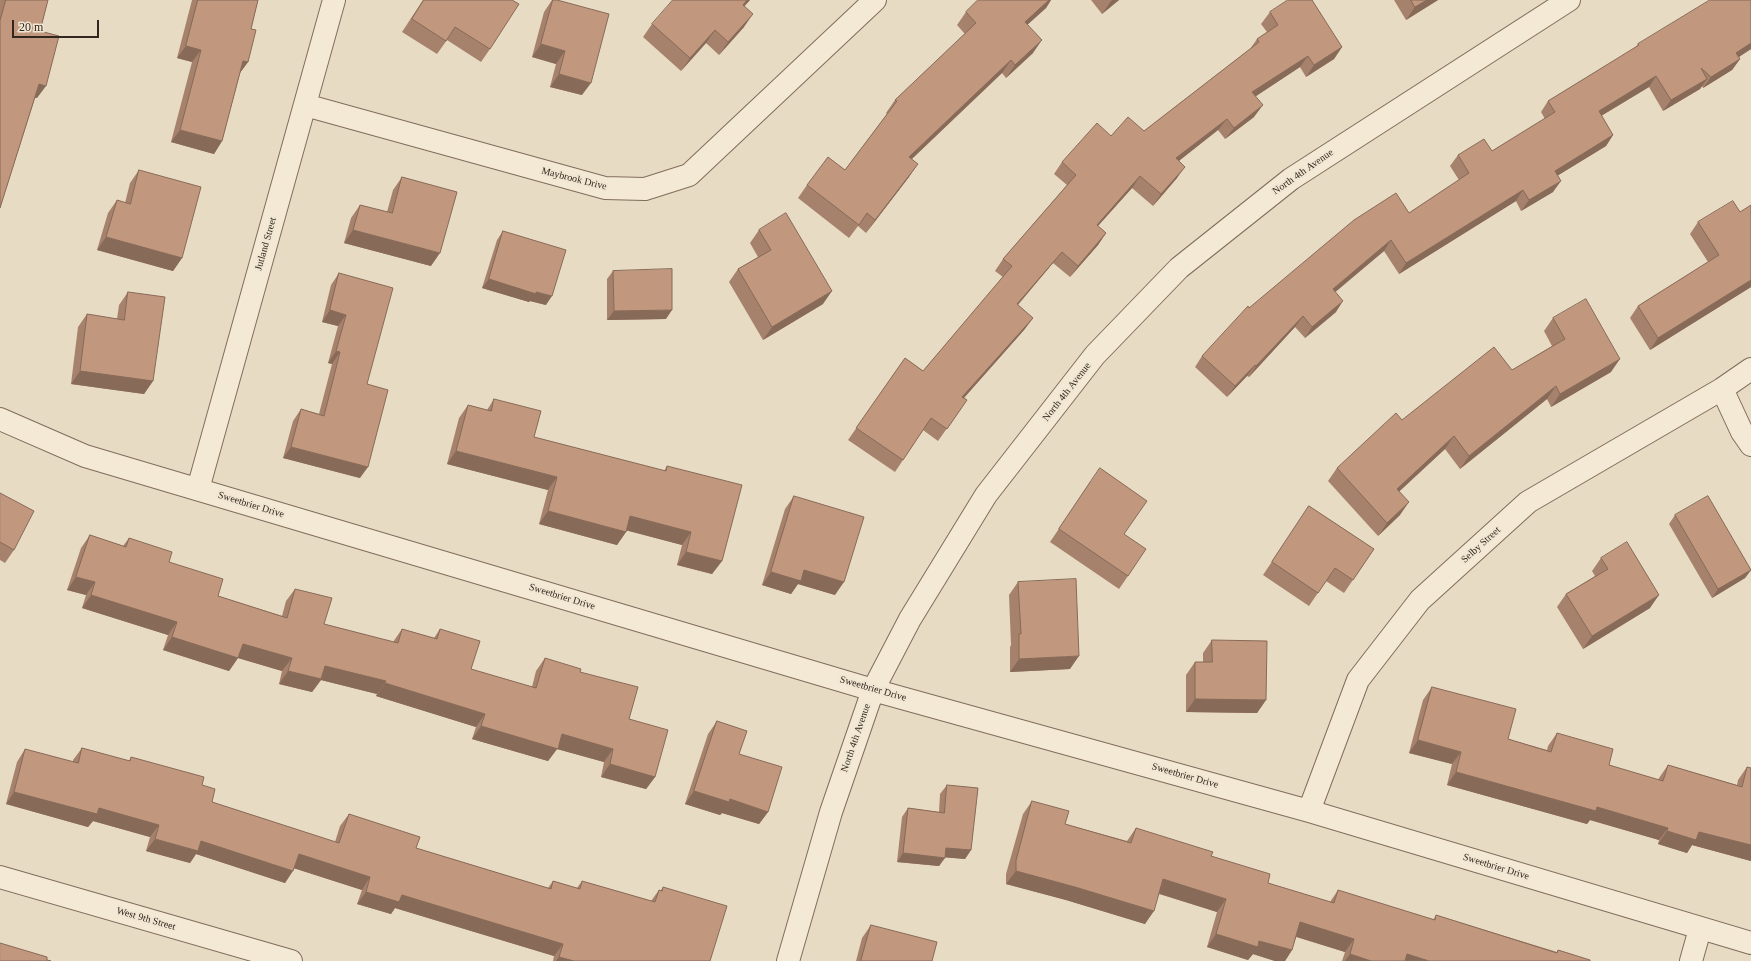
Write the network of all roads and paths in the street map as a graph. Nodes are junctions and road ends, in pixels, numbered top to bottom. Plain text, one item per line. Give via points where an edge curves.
1 (334, 0) edge
2 (875, 0) edge
3 (1569, 0) edge
4 (305, 105) junction
5 (1751, 370) edge
6 (1722, 389) junction
7 (0, 419) edge
8 (1751, 445) edge
9 (198, 489) junction
10 (873, 690) junction
11 (1309, 811) junction
12 (0, 877) edge
13 (1700, 929) junction
14 (1751, 943) edge
15 (291, 961) edge
16 (788, 961) edge
17 (1691, 961) edge

1 - 4 street, Jutland Street
2 - 4 street, Maybrook Drive via 689,175 645,190 605,188
3 - 10 street, North 4th Avenue via 1291,179 1179,268 1095,355 986,495 910,619
4 - 9 street, Jutland Street
5 - 6 street, Selby Street
6 - 8 street via 1742,432
6 - 11 street, Selby Street via 1528,502 1420,600 1358,680
7 - 9 street, Sweetbrier Drive via 85,456
9 - 10 street, Sweetbrier Drive
10 - 11 street, Sweetbrier Drive
10 - 16 street, North 4th Avenue via 831,812
11 - 13 street, Sweetbrier Drive
12 - 15 street, West 9th Street
13 - 14 street, Sweetbrier Drive
13 - 17 street

